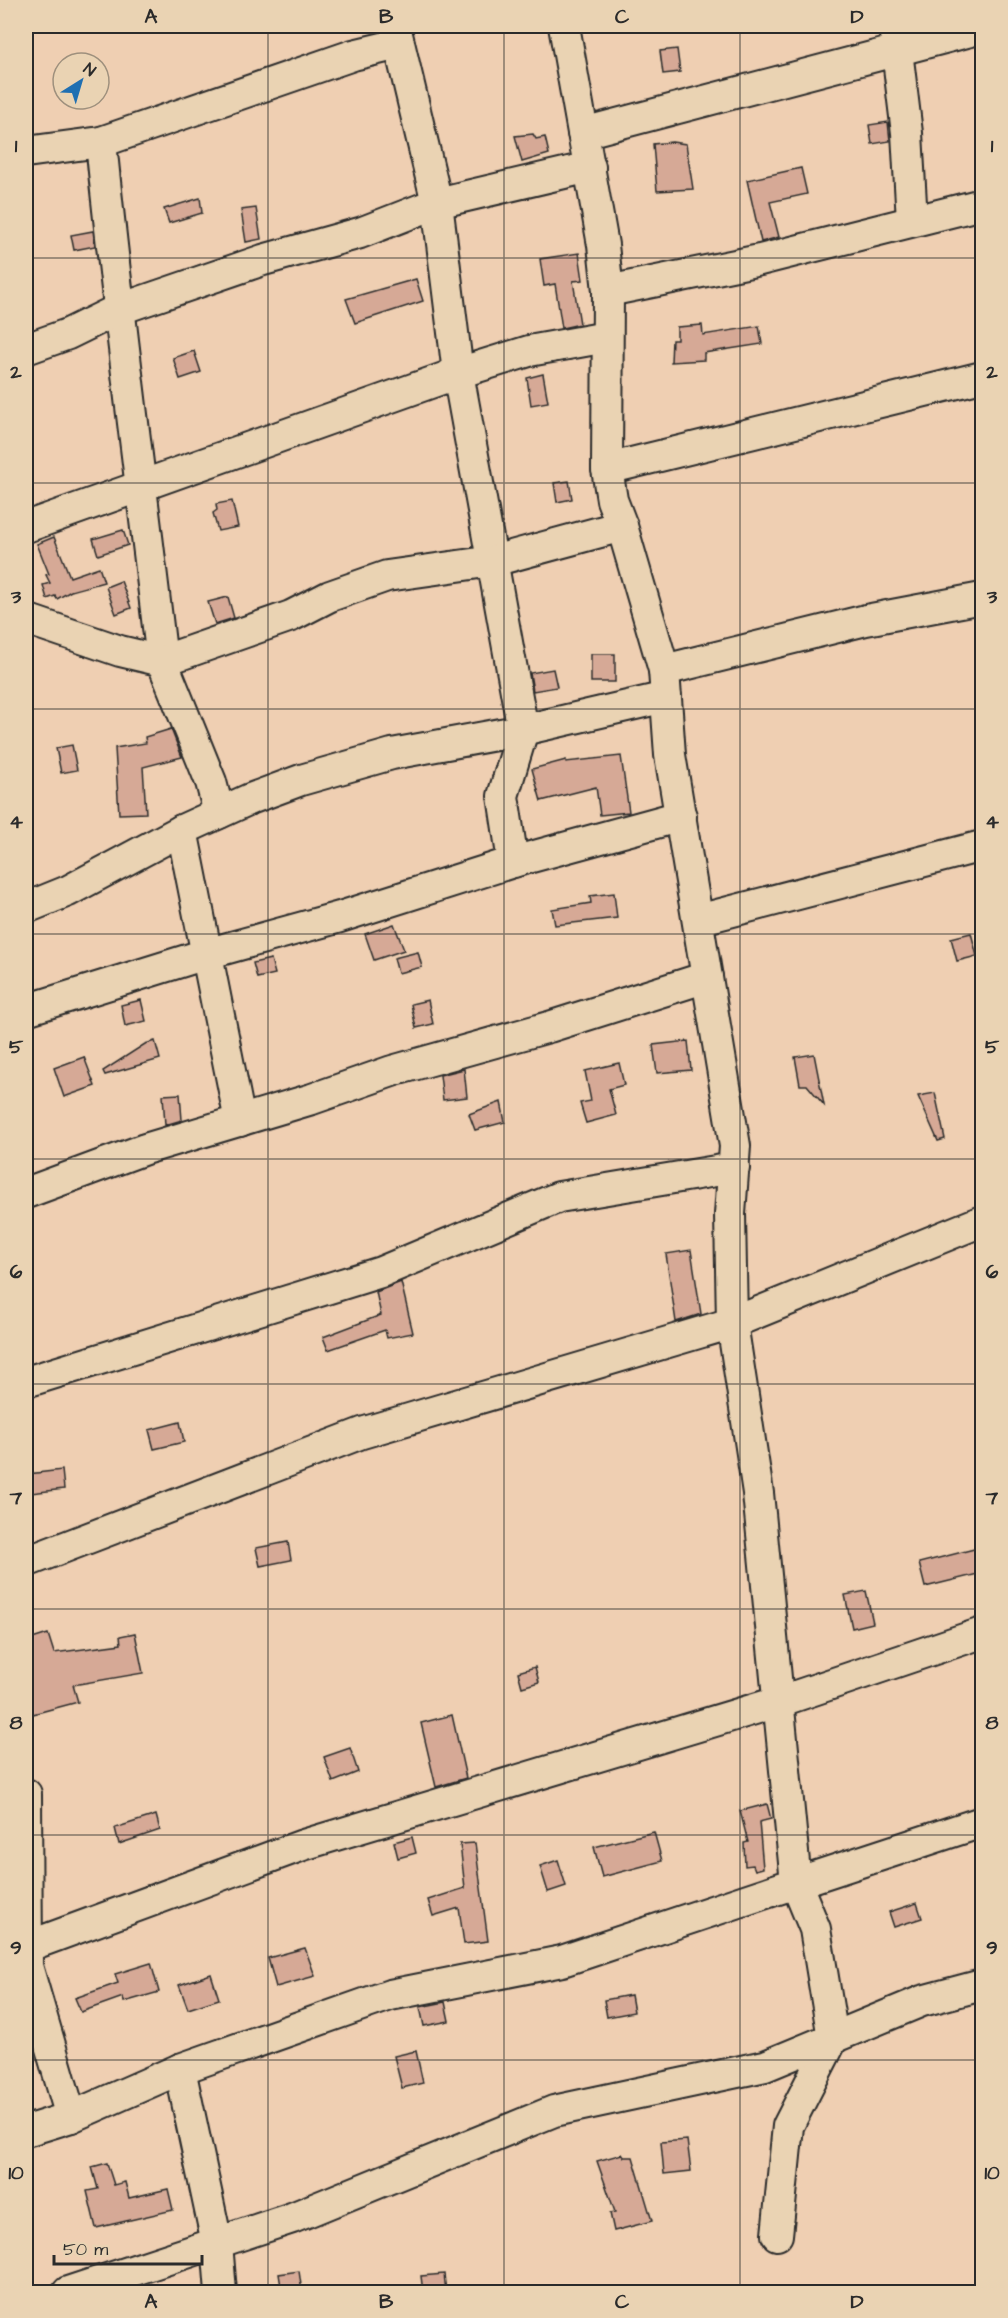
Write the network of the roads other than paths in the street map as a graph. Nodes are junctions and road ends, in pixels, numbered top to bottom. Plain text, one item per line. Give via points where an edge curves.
1 (564, 26) edge
2 (982, 28) edge
3 (397, 35) edge
4 (896, 39) edge
5 (583, 133) junction
6 (101, 142) junction
7 (26, 152) edge
8 (590, 167) junction
9 (437, 203) junction
10 (982, 204) edge
11 (912, 221) junction
12 (608, 291) junction
13 (117, 310) junction
14 (607, 337) junction
15 (26, 349) edge
16 (458, 373) junction
17 (982, 377) edge
18 (607, 470) junction
19 (142, 484) junction
20 (622, 526) junction
21 (26, 527) edge
22 (493, 561) junction
23 (982, 598) edge
24 (26, 619) edge
25 (162, 662) junction
26 (665, 683) junction
27 (523, 730) junction
28 (219, 813) junction
29 (681, 816) junction
30 (183, 830) junction
31 (982, 846) edge
32 (513, 862) junction
33 (26, 908) edge
34 (698, 920) junction
35 (206, 954) junction
36 (707, 977) junction
37 (26, 1010) edge
38 (240, 1121) junction
39 (734, 1168) junction
40 (26, 1192) edge
41 (982, 1221) edge
42 (732, 1323) junction
43 (26, 1382) edge
44 (26, 1562) edge
45 (982, 1632) edge
46 (778, 1702) junction
47 (26, 1794) edge
48 (982, 1822) edge
49 (796, 1882) junction
50 (26, 1947) edge
51 (982, 1984) edge
52 (833, 2038) junction
53 (180, 2069) junction
54 (71, 2117) junction
55 (26, 2131) edge
56 (777, 2235) dead end
57 (217, 2243) junction
58 (68, 2292) edge
59 (222, 2292) edge

1 - 5 street
2 - 4 street
3 - 6 street via 353,55
3 - 9 street
4 - 5 street
4 - 11 street
5 - 8 street
6 - 7 street
6 - 13 street
8 - 9 street
8 - 12 street
9 - 13 street via 360,233 263,260
9 - 16 street
10 - 11 street
11 - 12 street via 760,260
12 - 14 street
13 - 15 street
13 - 19 street
14 - 16 street via 529,351
14 - 18 street
16 - 19 street
16 - 22 street
17 - 18 street
18 - 20 street
19 - 21 street
19 - 25 street
20 - 22 street
20 - 26 street
22 - 25 street via 387,576 330,596 291,616
22 - 27 street
23 - 26 street via 866,620
24 - 25 street
25 - 28 street via 211,782
26 - 27 street
26 - 29 street via 670,754
27 - 28 street via 392,754 302,780
27 - 32 street via 503,796
28 - 30 street
29 - 32 street
29 - 34 street
30 - 33 street via 68,891
30 - 35 street
31 - 34 street
32 - 35 street via 340,917
34 - 36 street
35 - 37 street
35 - 38 street
36 - 38 street
36 - 39 street via 735,1146
38 - 40 street via 145,1149
39 - 42 street via 730,1214
39 - 43 street via 559,1197 381,1272
41 - 42 street
42 - 44 street via 362,1433
42 - 46 street via 758,1493
45 - 46 street
46 - 49 street
46 - 50 street via 303,1845
47 - 50 street
48 - 49 street
49 - 52 street via 815,1929
49 - 53 street via 562,1961 390,1995
50 - 54 street via 27,1966
51 - 52 street via 922,2001
52 - 56 street via 788,2126
52 - 57 street via 765,2066 554,2111 292,2218
53 - 54 street
53 - 57 street
54 - 55 street
57 - 58 street
57 - 59 street

